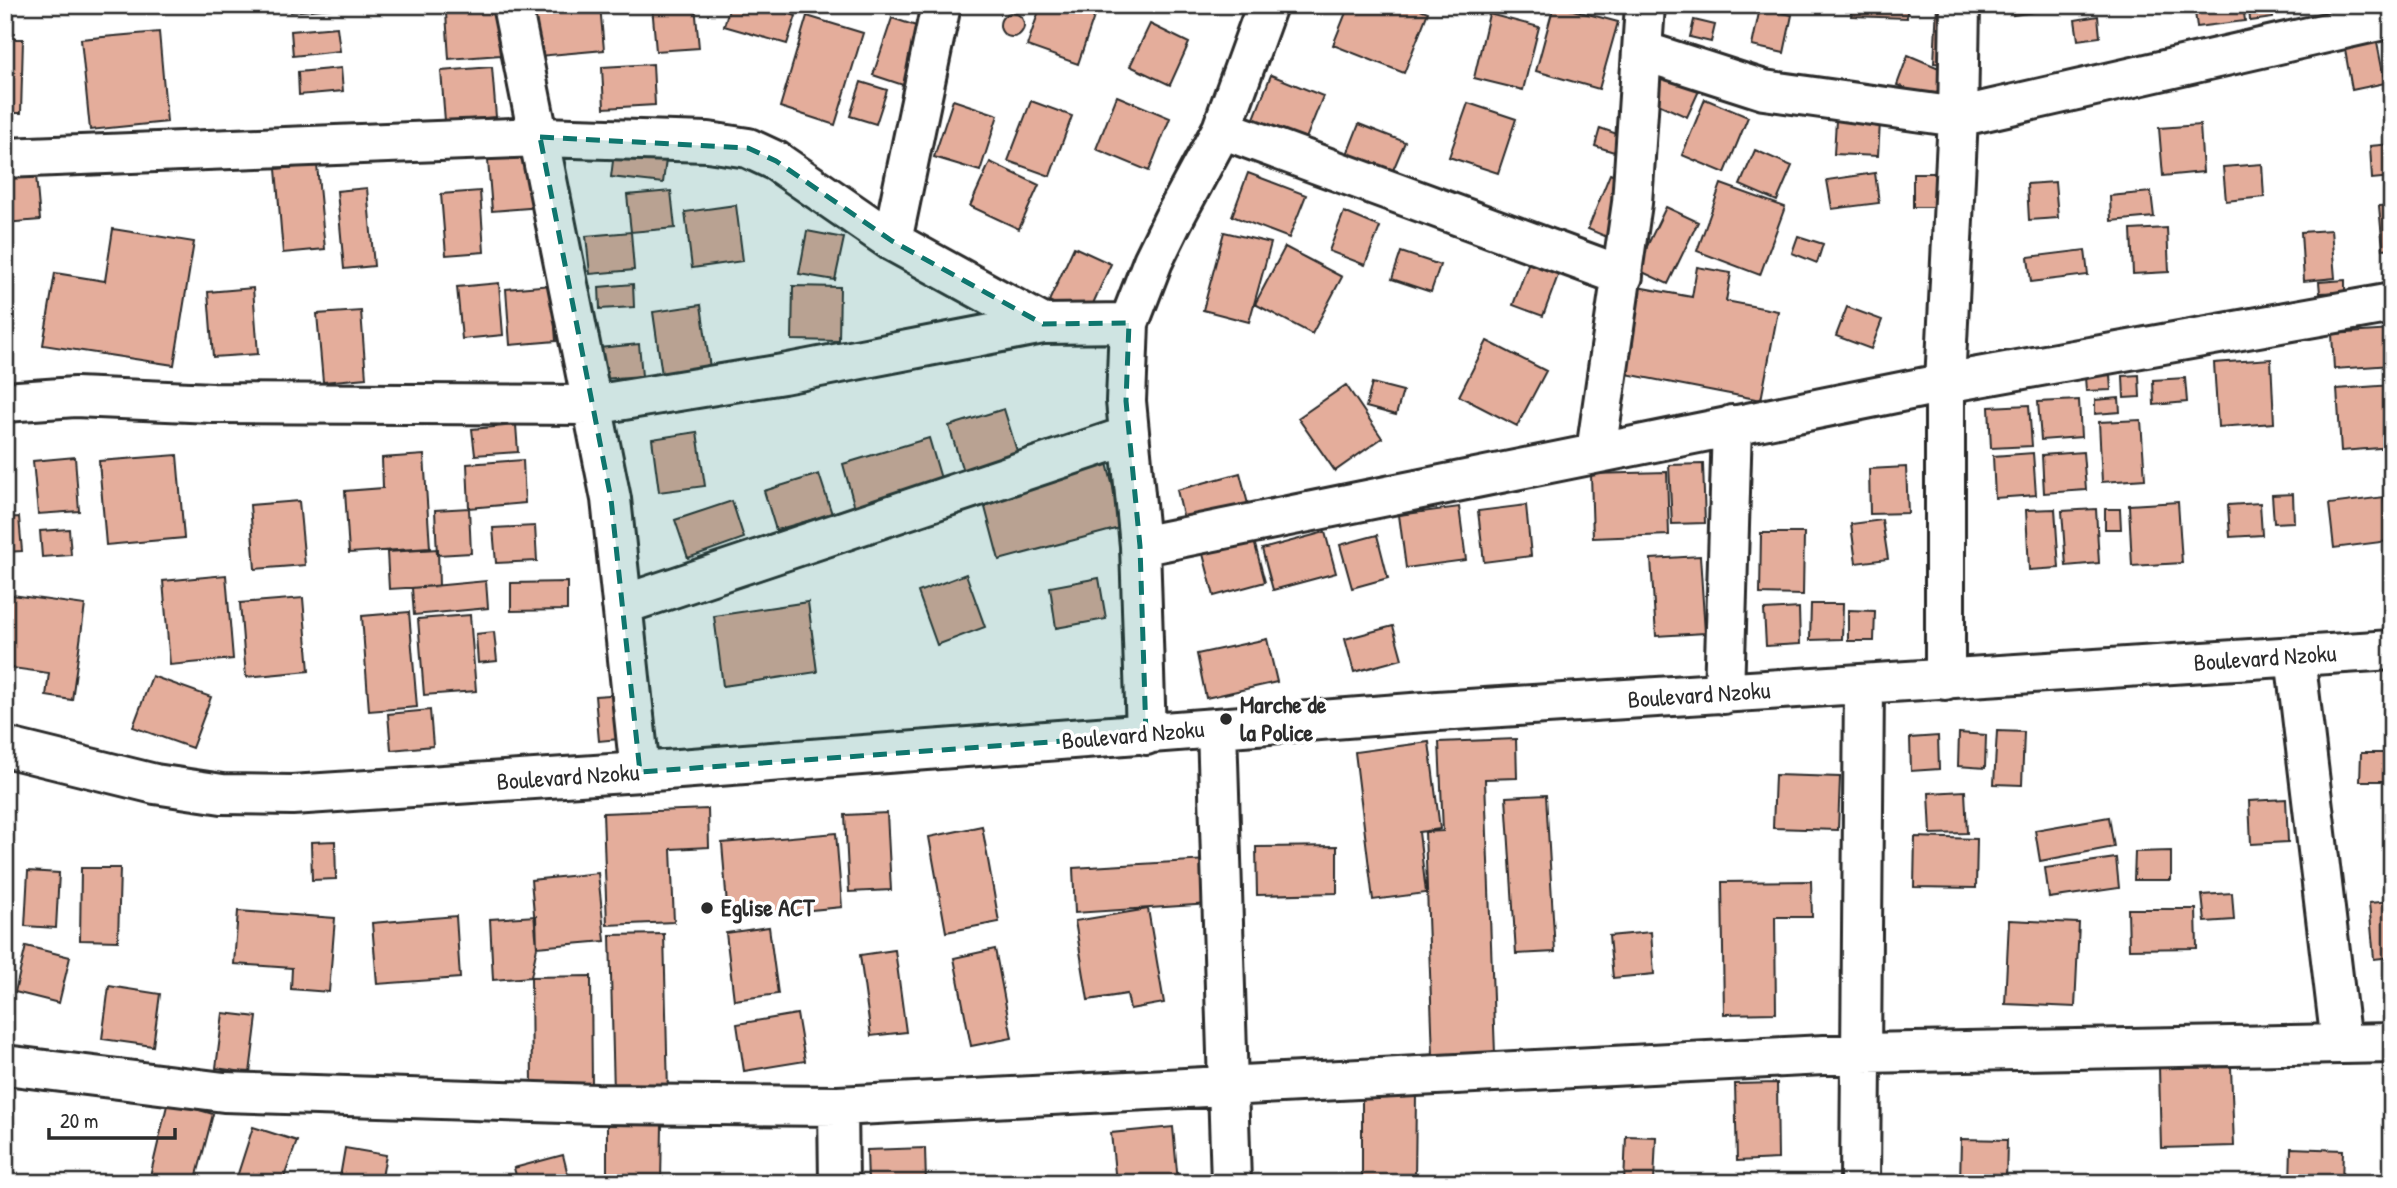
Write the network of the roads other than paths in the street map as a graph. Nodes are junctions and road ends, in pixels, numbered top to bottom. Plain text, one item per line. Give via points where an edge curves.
1 (512, 5) edge
2 (941, 5) edge
3 (1267, 5) edge
4 (1645, 5) edge
5 (1960, 5) edge
6 (2392, 18) edge
7 (1643, 51) junction
8 (1958, 117) junction
9 (1222, 129) junction
10 (540, 136) junction
11 (5, 159) edge
12 (892, 241) junction
13 (1623, 276) junction
14 (2392, 303) edge
15 (1129, 323) junction
16 (1043, 324) junction
17 (1945, 383) junction
18 (5, 402) edge
19 (593, 405) junction
20 (1732, 425) junction
21 (1128, 436) junction
22 (1596, 452) junction
23 (1140, 546) junction
24 (622, 605) junction
25 (2392, 650) edge
26 (2295, 656) junction
27 (1945, 680) junction
28 (1864, 684) junction
29 (1724, 694) junction
30 (1217, 728) junction
31 (1146, 735) junction
32 (5, 747) edge
33 (640, 772) junction
34 (2341, 1044) junction
35 (2392, 1044) edge
36 (1863, 1053) junction
37 (5, 1065) edge
38 (1230, 1087) junction
39 (838, 1106) junction
40 (839, 1183) edge
41 (1231, 1183) edge
42 (1860, 1183) edge

1 - 10 street
2 - 12 street
3 - 9 street
4 - 7 street
5 - 8 street
6 - 8 street
7 - 8 street via 1764,90
7 - 13 street
8 - 17 street
9 - 13 street
9 - 15 street via 1158,251
10 - 11 street
10 - 12 street via 708,142 748,148 776,161
10 - 19 street
12 - 16 street
13 - 22 street
14 - 17 street
15 - 16 street
15 - 21 street
16 - 19 street
17 - 20 street
17 - 27 street
18 - 19 street via 75,397 213,403
19 - 24 street via 611,499
20 - 22 street
20 - 29 street
21 - 23 street
21 - 24 street
22 - 23 street
23 - 31 street
24 - 33 street
25 - 26 street, Boulevard Nzoku
26 - 27 street, Boulevard Nzoku
26 - 34 street
27 - 28 street, Boulevard Nzoku
28 - 29 street, Boulevard Nzoku
28 - 36 street
29 - 30 street, Boulevard Nzoku
30 - 31 street, Boulevard Nzoku
30 - 38 street
31 - 33 street, Boulevard Nzoku
32 - 33 street, Boulevard Nzoku via 155,784 222,794 292,795
34 - 35 street
34 - 36 street
36 - 38 street
36 - 42 street
37 - 39 street via 224,1093
38 - 39 street
38 - 41 street
39 - 40 street

